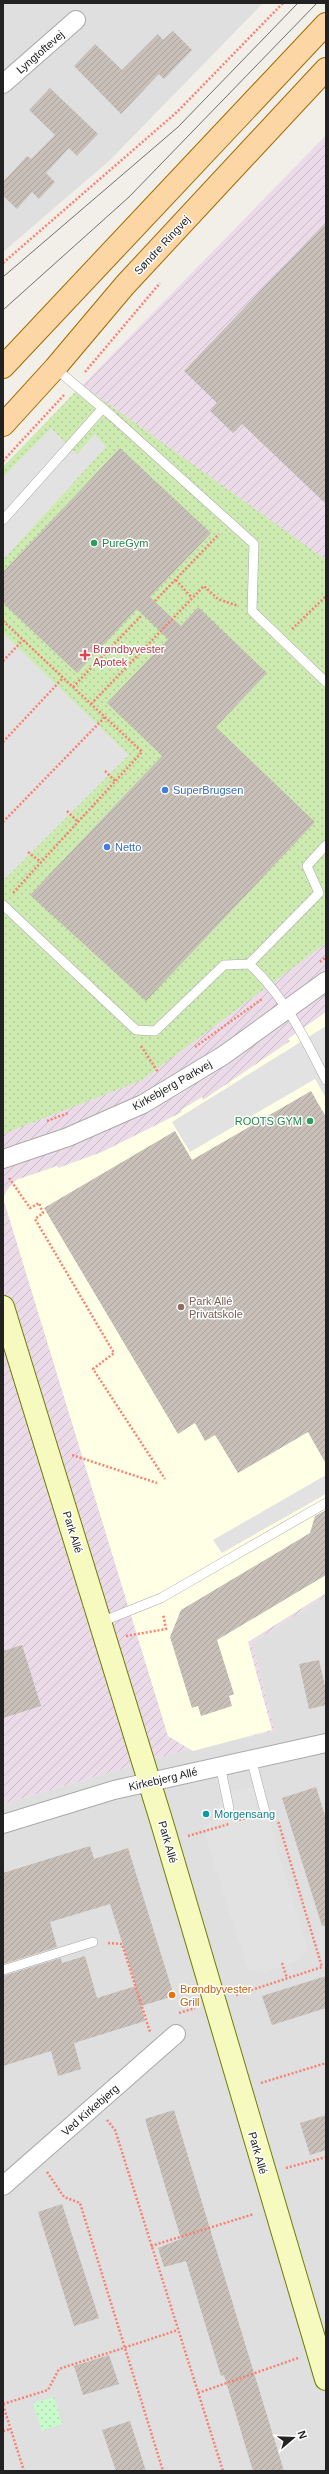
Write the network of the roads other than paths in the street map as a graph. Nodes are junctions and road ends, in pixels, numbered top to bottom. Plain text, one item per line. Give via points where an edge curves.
1 (76, 20) dead end
2 (326, 24) edge
3 (326, 69) edge
4 (3, 84) edge
5 (3, 367) edge
6 (55, 368) junction
7 (103, 408) junction
8 (3, 424) edge
9 (3, 520) edge
10 (326, 682) edge
11 (326, 845) edge
12 (5, 902) edge
13 (249, 964) junction
14 (326, 981) edge
15 (287, 1010) junction
16 (326, 1080) edge
17 (3, 1159) edge
18 (3, 1306) edge
19 (326, 1503) edge
20 (104, 1632) junction
21 (326, 1742) edge
22 (251, 1758) junction
23 (220, 1765) junction
24 (150, 1783) junction
25 (229, 1808) dead end
26 (265, 1812) road end
27 (3, 1824) edge
28 (93, 1942) road end
29 (3, 1970) edge
30 (176, 2034) road end
31 (3, 2186) edge
32 (326, 2379) edge

1 - 4 street, Lyngtoftevej
2 - 5 main road
3 - 6 main road, Søndre Ringvej via 125,285
6 - 7 lane
6 - 8 main road, Søndre Ringvej
7 - 9 lane
7 - 10 lane via 254,544 252,610
11 - 13 lane via 307,866 319,893
12 - 13 lane via 136,1030 155,1031 224,965
13 - 15 lane via 262,976
14 - 15 street, Kirkebjerg Parkvej
15 - 16 lane
15 - 17 street, Kirkebjerg Parkvej via 224,1055 143,1104 68,1137
18 - 20 street, Park Allé
19 - 20 lane
20 - 24 street, Park Allé
21 - 22 street, Kirkebjerg Allé
22 - 23 street, Kirkebjerg Allé
22 - 26 lane
23 - 24 street, Kirkebjerg Allé
23 - 25 lane
24 - 27 street, Kirkebjerg Allé via 114,1790
24 - 32 street, Park Allé
28 - 29 lane
30 - 31 street, Ved Kirkebjerg

